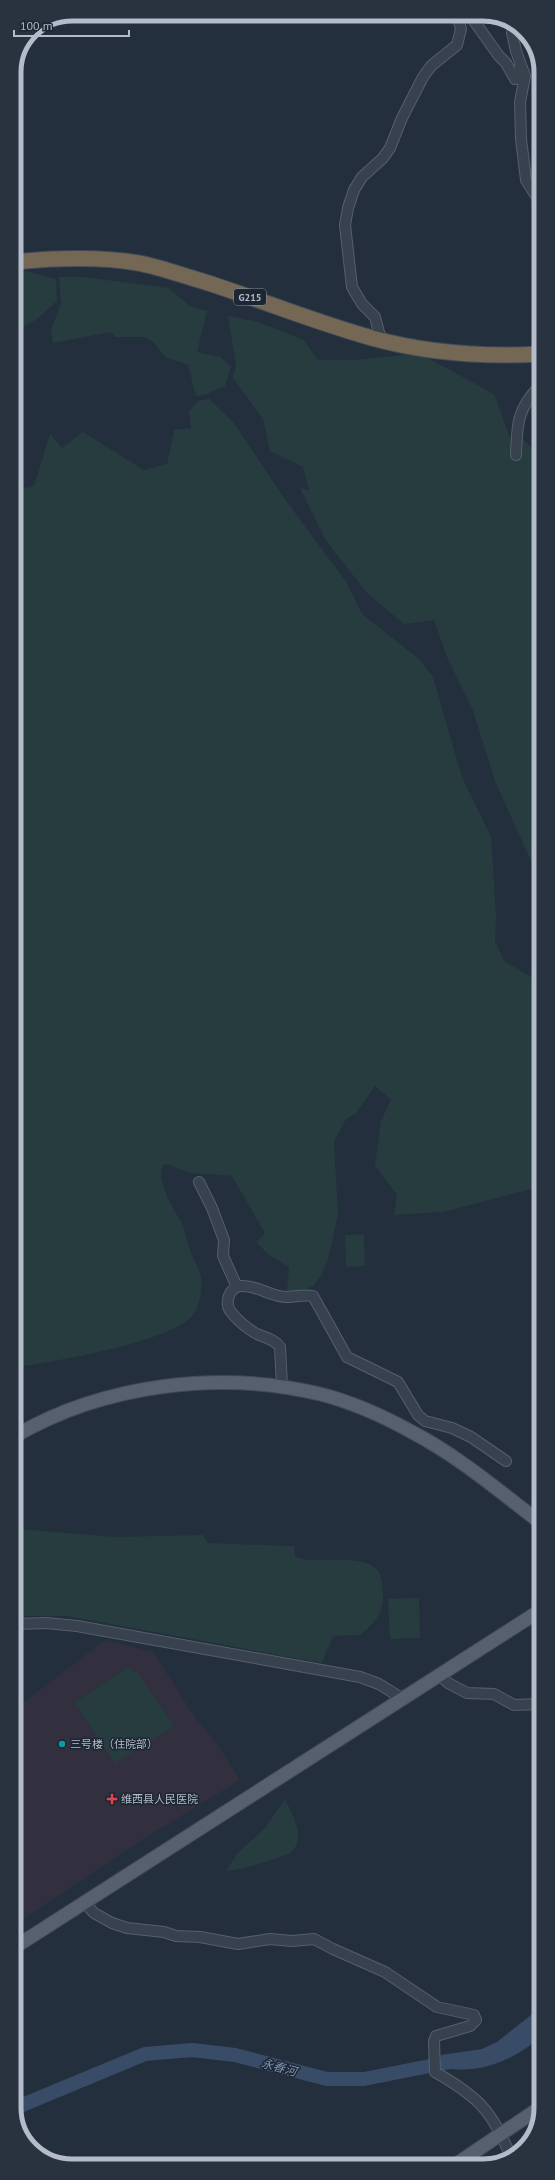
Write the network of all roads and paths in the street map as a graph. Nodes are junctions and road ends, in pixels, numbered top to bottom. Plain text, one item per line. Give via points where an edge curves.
1 (458, 21) edge
2 (474, 21) edge
3 (513, 31) edge
4 (521, 63) junction
5 (534, 193) edge
6 (21, 261) edge
7 (381, 340) junction
8 (534, 354) edge
9 (534, 394) edge
10 (516, 455) dead end
11 (199, 1182) dead end
12 (237, 1287) junction
13 (282, 1386) junction
14 (21, 1433) edge
15 (506, 1461) dead end
16 (534, 1518) edge
17 (534, 1615) edge
18 (21, 1624) edge
19 (440, 1675) junction
20 (403, 1699) junction
21 (534, 1704) edge
22 (84, 1903) junction
23 (21, 1940) edge
24 (534, 2112) edge
25 (502, 2135) junction
26 (508, 2152) edge
27 (464, 2159) edge

1 - 7 street via 461,29 457,45 431,66 402,118 390,148 362,177 348,208 344,225 352,287 362,304 375,318
2 - 4 street via 515,79 518,78
3 - 4 street
4 - 5 street via 525,76 520,102 521,138 526,180
6 - 7 highway, G215 via 98,258 156,267
7 - 8 highway, G215 via 420,348 490,355
9 - 10 street via 519,414
11 - 12 street via 215,1215 224,1240 223,1256
12 - 13 street via 230,1292 229,1308 248,1328 271,1339 280,1347
12 - 15 street via 257,1288 286,1297 313,1296 348,1357 398,1382 418,1415 425,1421 452,1428
13 - 14 main road via 228,1382 155,1388 116,1396 66,1412
13 - 16 main road via 344,1401 408,1429 469,1468
17 - 19 main road
18 - 20 street via 77,1626 360,1677 379,1684
19 - 20 main road
19 - 21 street via 448,1683 467,1693 494,1694 514,1704
20 - 22 main road
22 - 23 main road
22 - 25 street via 94,1913 112,1923 176,1936 200,1937 238,1944 270,1939 319,1940 385,1972 436,2007 471,2014 476,2020 470,2026 436,2036 435,2072 485,2107
24 - 25 main road
25 - 26 street
25 - 27 main road

